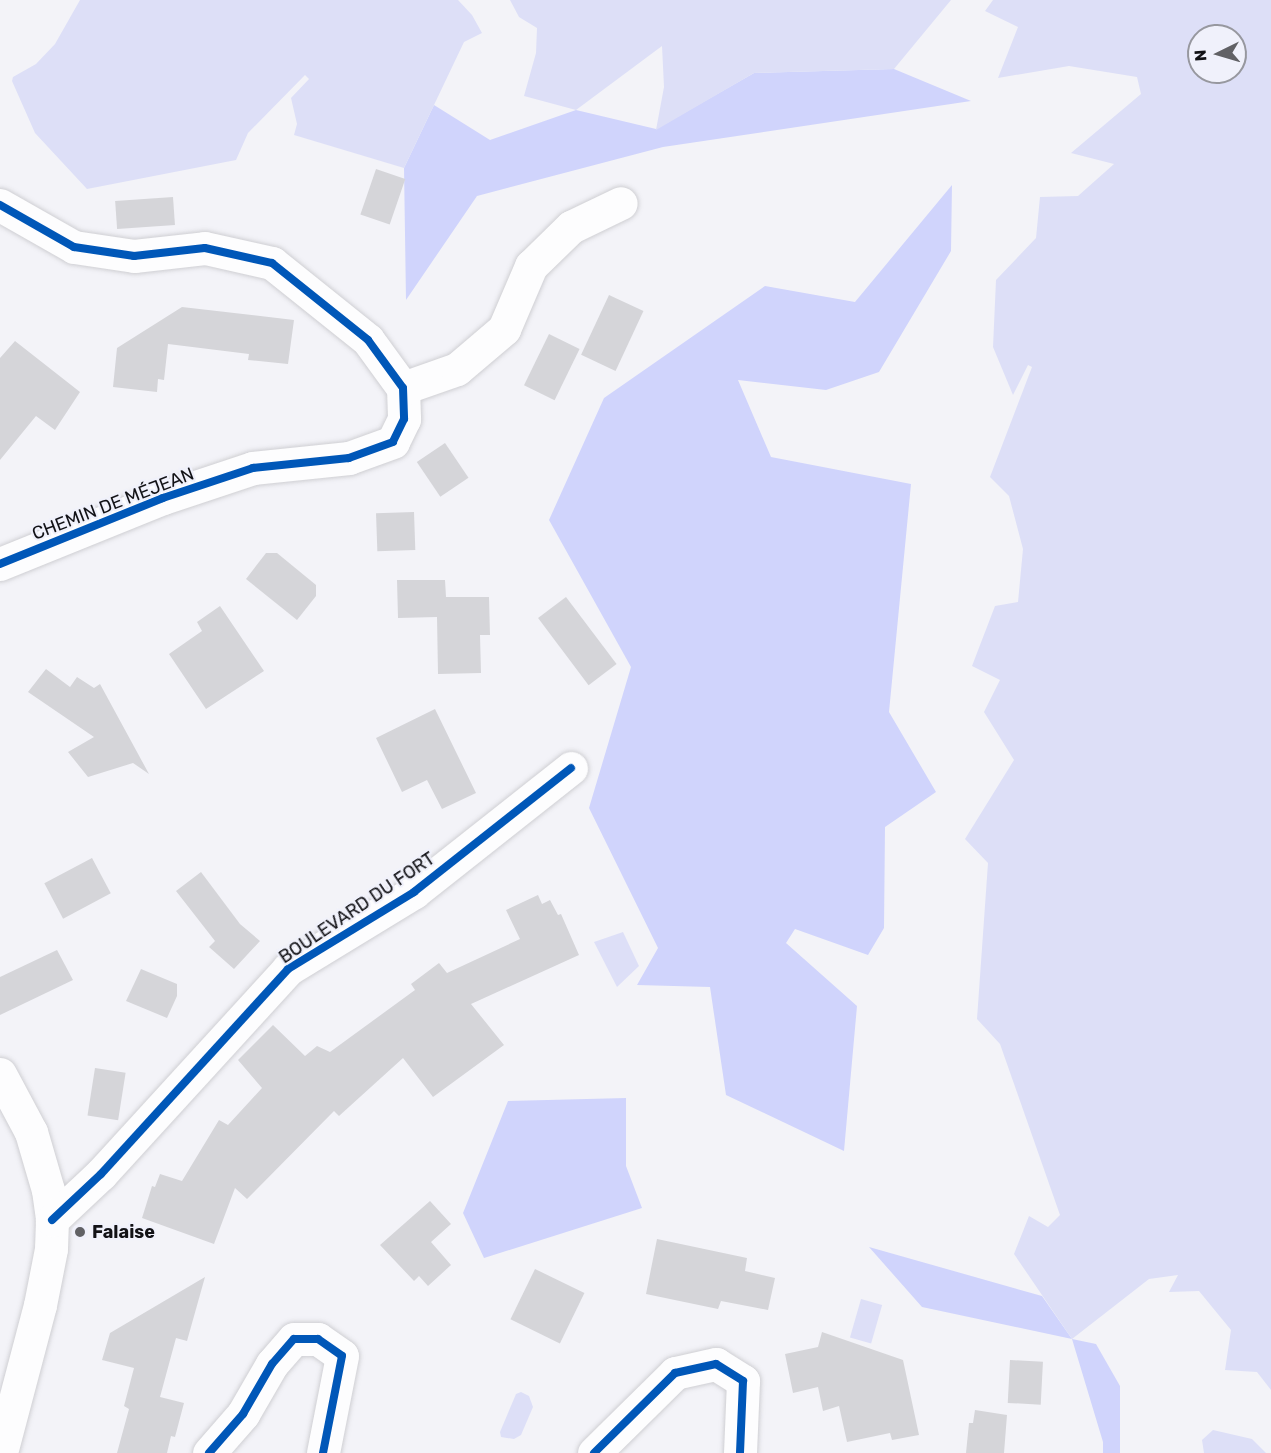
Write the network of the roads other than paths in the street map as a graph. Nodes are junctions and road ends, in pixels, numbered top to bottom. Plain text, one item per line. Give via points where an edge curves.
1 (621, 203) dead end
2 (0, 205) edge
3 (403, 388) junction
4 (0, 564) edge
5 (571, 768) dead end
6 (0, 1074) edge
7 (52, 1220) junction
8 (0, 1453) edge
9 (209, 1453) edge
10 (323, 1453) edge
11 (594, 1453) edge
12 (740, 1453) edge

1 - 3 street via 571,226 539,258 531,267 504,329 457,369
2 - 3 street via 74,247 134,256 205,248 272,263 368,340
3 - 4 street, CHEMIN DE MÉJEAN via 404,419 393,442 350,458 253,468 163,498
5 - 7 street, BOULEVARD DU FORT via 414,892 288,969 101,1174
6 - 7 street via 31,1132 48,1190
7 - 8 street via 51,1250 40,1305
9 - 10 street via 243,1414 272,1364 294,1339 318,1339 342,1356
11 - 12 street via 675,1373 716,1364 743,1381

